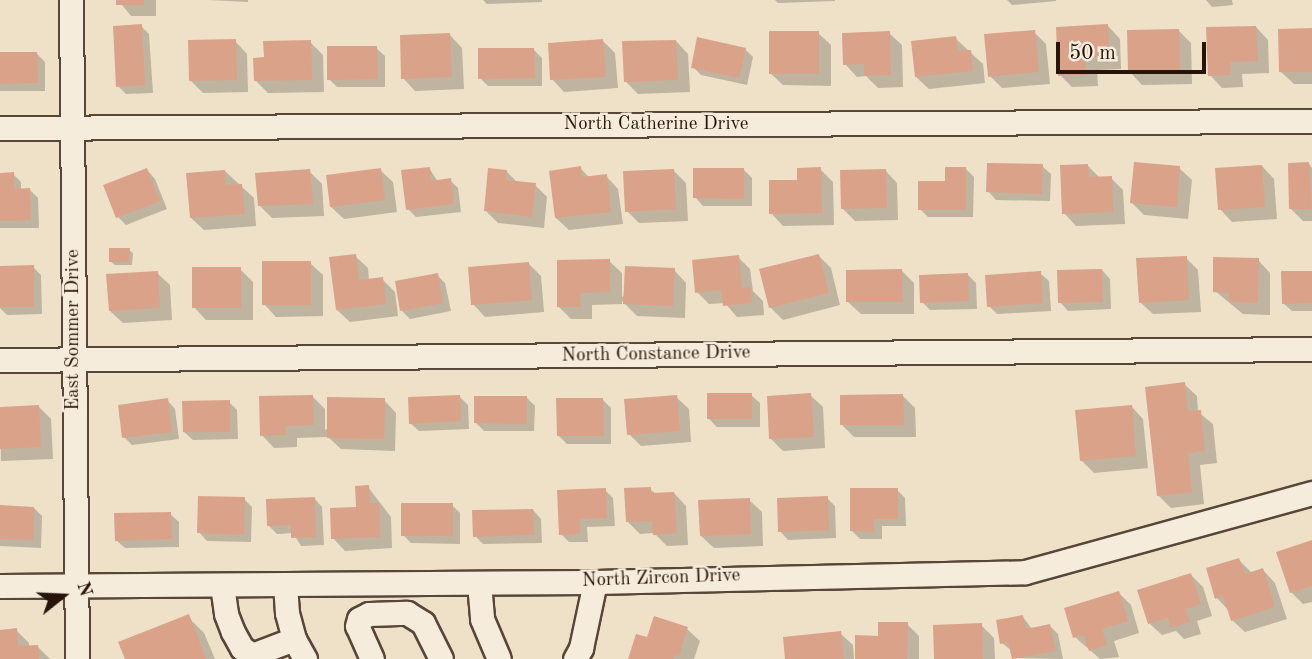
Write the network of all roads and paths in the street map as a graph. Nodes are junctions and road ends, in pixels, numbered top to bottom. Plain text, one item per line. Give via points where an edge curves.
1 (71, 0) edge
2 (1312, 121) edge
3 (0, 128) edge
4 (74, 128) junction
5 (1312, 349) edge
6 (0, 360) edge
7 (74, 361) junction
8 (1312, 493) edge
9 (595, 582) junction
10 (479, 583) junction
11 (285, 584) junction
12 (222, 585) junction
13 (0, 586) edge
14 (78, 586) junction
15 (299, 649) edge
16 (77, 659) edge
17 (372, 659) edge
18 (441, 659) edge
19 (499, 659) edge
20 (575, 659) edge

1 - 4 street, East Sommer Drive
2 - 4 street, North Catherine Drive
3 - 4 street, North Catherine Drive
4 - 7 street, East Sommer Drive
5 - 7 street, North Constance Drive
6 - 7 street, North Constance Drive
7 - 14 street, East Sommer Drive
8 - 9 street, North Zircon Drive via 1025,572
9 - 10 street, North Zircon Drive
9 - 20 street
10 - 11 street, North Zircon Drive
10 - 19 street via 482,620
11 - 12 street, North Zircon Drive
11 - 15 street via 287,613
12 - 14 street, North Zircon Drive
12 - 15 street via 226,614 248,655
13 - 14 street, North Zircon Drive
14 - 16 street, East Sommer Drive
17 - 18 street via 357,626 359,619 369,614 407,613 423,624

